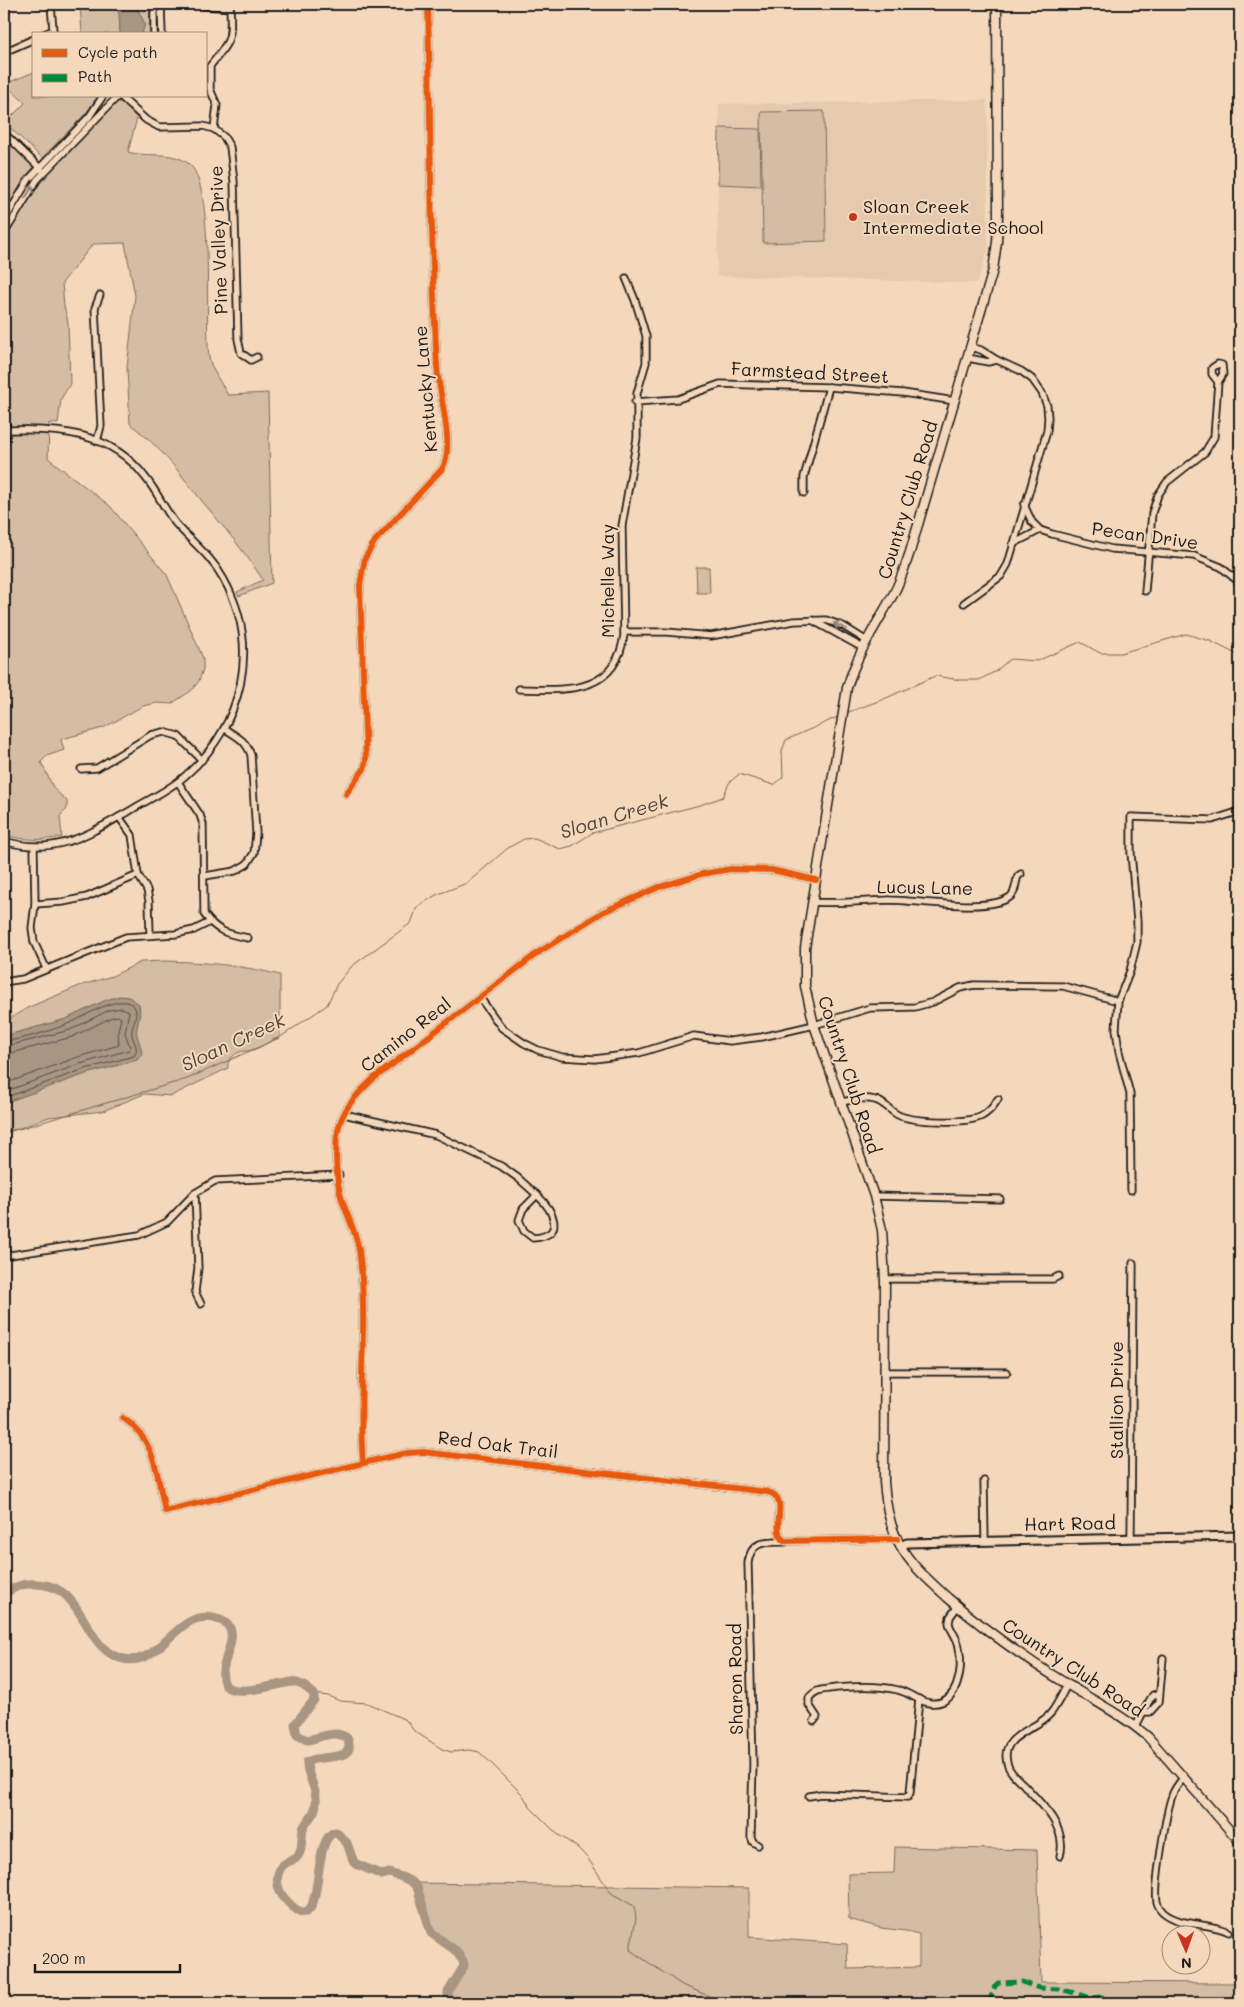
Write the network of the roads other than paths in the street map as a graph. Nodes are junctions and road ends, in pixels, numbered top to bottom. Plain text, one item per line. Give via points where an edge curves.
1 (51, 4) edge
2 (154, 4) edge
3 (161, 4) edge
4 (199, 4) edge
5 (428, 4) edge
6 (997, 4) edge
7 (230, 6) edge
8 (48, 32) edge
9 (154, 32) edge
10 (162, 32) edge
11 (32, 40) edge
12 (4, 52) edge
13 (208, 66) edge
14 (102, 98) edge
15 (117, 98) edge
16 (121, 98) edge
17 (214, 129) junction
18 (4, 133) edge
19 (42, 170) junction
20 (4, 221) edge
21 (4, 234) edge
22 (626, 278) dead end
23 (100, 294) dead end
24 (971, 347) junction
25 (257, 358) dead end
26 (968, 358) junction
27 (997, 360) junction
28 (1218, 382) dead end
29 (829, 387) junction
30 (955, 401) junction
31 (635, 402) junction
32 (4, 420) edge
33 (8, 430) junction
34 (97, 441) junction
35 (4, 442) edge
36 (804, 493) dead end
37 (1024, 505) junction
38 (1040, 530) junction
39 (1013, 544) junction
40 (1148, 552) junction
41 (1240, 583) edge
42 (1145, 591) dead end
43 (964, 603) dead end
44 (624, 632) junction
45 (865, 644) junction
46 (519, 689) dead end
47 (225, 730) junction
48 (202, 760) junction
49 (81, 768) dead end
50 (178, 782) junction
51 (346, 794) dead end
52 (1240, 811) edge
53 (118, 817) junction
54 (4, 841) edge
55 (34, 847) junction
56 (1021, 874) dead end
57 (138, 875) junction
58 (205, 876) junction
59 (816, 880) junction
60 (812, 902) junction
61 (35, 904) junction
62 (210, 922) junction
63 (150, 934) junction
64 (248, 938) dead end
65 (46, 968) junction
66 (4, 982) edge
67 (480, 998) junction
68 (1118, 1001) junction
69 (814, 1025) junction
70 (998, 1099) dead end
71 (841, 1102) junction
72 (344, 1114) junction
73 (338, 1175) junction
74 (1132, 1190) dead end
75 (195, 1193) junction
76 (537, 1195) junction
77 (874, 1196) junction
78 (1000, 1199) dead end
79 (4, 1256) edge
80 (1133, 1263) dead end
81 (1059, 1276) dead end
82 (885, 1279) junction
83 (201, 1304) dead end
84 (884, 1372) junction
85 (1007, 1372) dead end
86 (123, 1418) dead end
87 (363, 1463) junction
88 (984, 1481) dead end
89 (1240, 1536) edge
90 (1131, 1538) junction
91 (985, 1540) junction
92 (789, 1542) junction
93 (899, 1542) junction
94 (958, 1606) junction
95 (1163, 1658) dead end
96 (1067, 1685) junction
97 (919, 1699) junction
98 (814, 1721) dead end
99 (1136, 1726) junction
100 (1184, 1777) junction
101 (809, 1796) dead end
102 (1240, 1842) edge
103 (758, 1845) dead end
104 (1060, 1856) dead end
105 (1229, 1932) dead end

1 - 8 street via 53,30
2 - 9 street
3 - 10 street
4 - 7 street
5 - 51 street, Kentucky Lane via 437,367 448,448 442,469 375,541 362,566 366,760 364,769
6 - 24 main road, Country Club Road via 997,242
7 - 13 street via 231,37 227,47
11 - 12 street
13 - 17 street via 210,89 217,105
14 - 19 street
15 - 19 street
16 - 17 street via 159,127 203,126
17 - 25 street, Pine Valley Drive via 230,147 234,181 238,339 241,353 251,360
18 - 19 street
19 - 20 street via 29,179
21 -> 19 street
22 - 31 street, Michelle Way via 646,336 646,363
23 - 34 street via 95,308 101,426
24 - 26 main road, Country Club Road
24 - 27 street
26 - 27 street via 988,362
26 - 30 main road, Country Club Road
27 - 37 street via 1032,379 1047,406 1047,431
28 - 40 street via 1214,437 1205,452 1167,482 1158,495 1152,513
29 - 30 street, Farmstead Street
29 - 31 street, Farmstead Street via 720,384 678,399
29 - 36 street via 804,477
30 - 45 main road, Country Club Road via 896,590
31 - 44 street, Michelle Way via 637,438 622,526
32 - 33 street
33 - 34 street via 62,430
33 - 35 street
34 - 47 street via 139,469 172,519 218,569 232,596 244,647 237,701
37 - 38 street
37 - 39 street
38 - 39 street
38 - 40 street, Pecan Drive via 1112,549
39 - 43 street via 1001,576
40 - 41 street, Pecan Drive via 1201,558 1221,567
40 - 42 street
44 - 45 street via 711,636 810,619 843,626
44 - 46 street, Michelle Way via 622,648 611,669 594,683 569,689
45 - 59 main road, Country Club Road via 853,670 845,702
47 - 48 street
47 - 58 street via 241,738 251,755 256,833 254,853 235,871
48 - 49 street via 178,736 164,732 151,735 96,768
48 - 50 street
50 - 53 street
50 - 58 street via 203,824
52 - 68 street via 1212,820 1131,817 1137,942
53 - 55 street via 71,841
53 - 57 street via 132,836
54 - 55 street
55 - 61 street
56 - 60 street, Lucus Lane via 1010,897 991,904 886,900
57 - 61 street via 87,897
57 - 63 street via 149,901
58 - 62 street via 204,914
59 - 60 main road, Country Club Road
59 - 67 street, Camino Real via 772,870 731,869 659,887 603,912 564,935
60 - 69 main road, Country Club Road via 804,968
61 - 65 street via 34,942
62 - 63 street via 175,934
62 - 64 street via 224,933
63 - 65 street via 126,937
65 - 66 street via 23,979
67 - 69 street via 502,1028 538,1050 562,1057 622,1056 694,1036 739,1041
67 - 72 street, Camino Real via 373,1079 353,1098
68 - 69 street via 1064,986 974,985 915,1007 870,1008
68 - 74 street via 1116,1029 1130,1094
69 - 71 main road, Country Club Road
70 - 71 street via 989,1111 978,1118 930,1121 897,1114 878,1100 860,1098
71 - 77 main road, Country Club Road
72 - 73 street, Camino Real via 338,1134
72 - 76 street via 436,1135 501,1166
73 - 75 street via 219,1180
73 - 87 street, Camino Real via 359,1250 363,1298
75 - 79 street via 167,1222 139,1235
75 - 83 street via 198,1268 195,1292
76 - 76 street via 550,1208 554,1223 547,1236 533,1238 524,1231 520,1220 523,1210
77 - 78 street
77 - 82 main road, Country Club Road via 882,1230
80 - 90 street, Stallion Drive
81 - 82 street via 1053,1279
82 - 84 main road, Country Club Road
84 - 85 street
84 - 93 main road, Country Club Road via 884,1482 890,1521
86 - 87 street, Red Oak Trail via 139,1431 149,1446 165,1511
87 - 92 street, Red Oak Trail via 407,1453 428,1452 768,1492 775,1494 779,1501 779,1536
88 - 91 street
89 - 90 street, Hart Road
90 - 91 street, Hart Road
91 - 93 street, Hart Road
92 - 93 street
92 - 103 street, Sharon Road via 758,1544 748,1559 753,1764 750,1818 752,1838
93 - 94 main road, Country Club Road via 920,1573
94 - 96 main road, Country Club Road via 1027,1660
94 - 97 street via 949,1623 959,1647 957,1687 943,1701 930,1703
95 - 99 street via 1159,1702 1150,1712 1144,1712
96 - 99 main road, Country Club Road
96 - 104 street via 1047,1717 1014,1737 1007,1759 1011,1771 1044,1806 1054,1823 1062,1842
97 - 98 street via 885,1687 818,1690 809,1698 816,1717
97 - 101 street via 908,1797
99 - 100 main road, Country Club Road
100 - 102 main road, Country Club Road
100 - 105 street via 1174,1790 1168,1809 1158,1905 1174,1918

